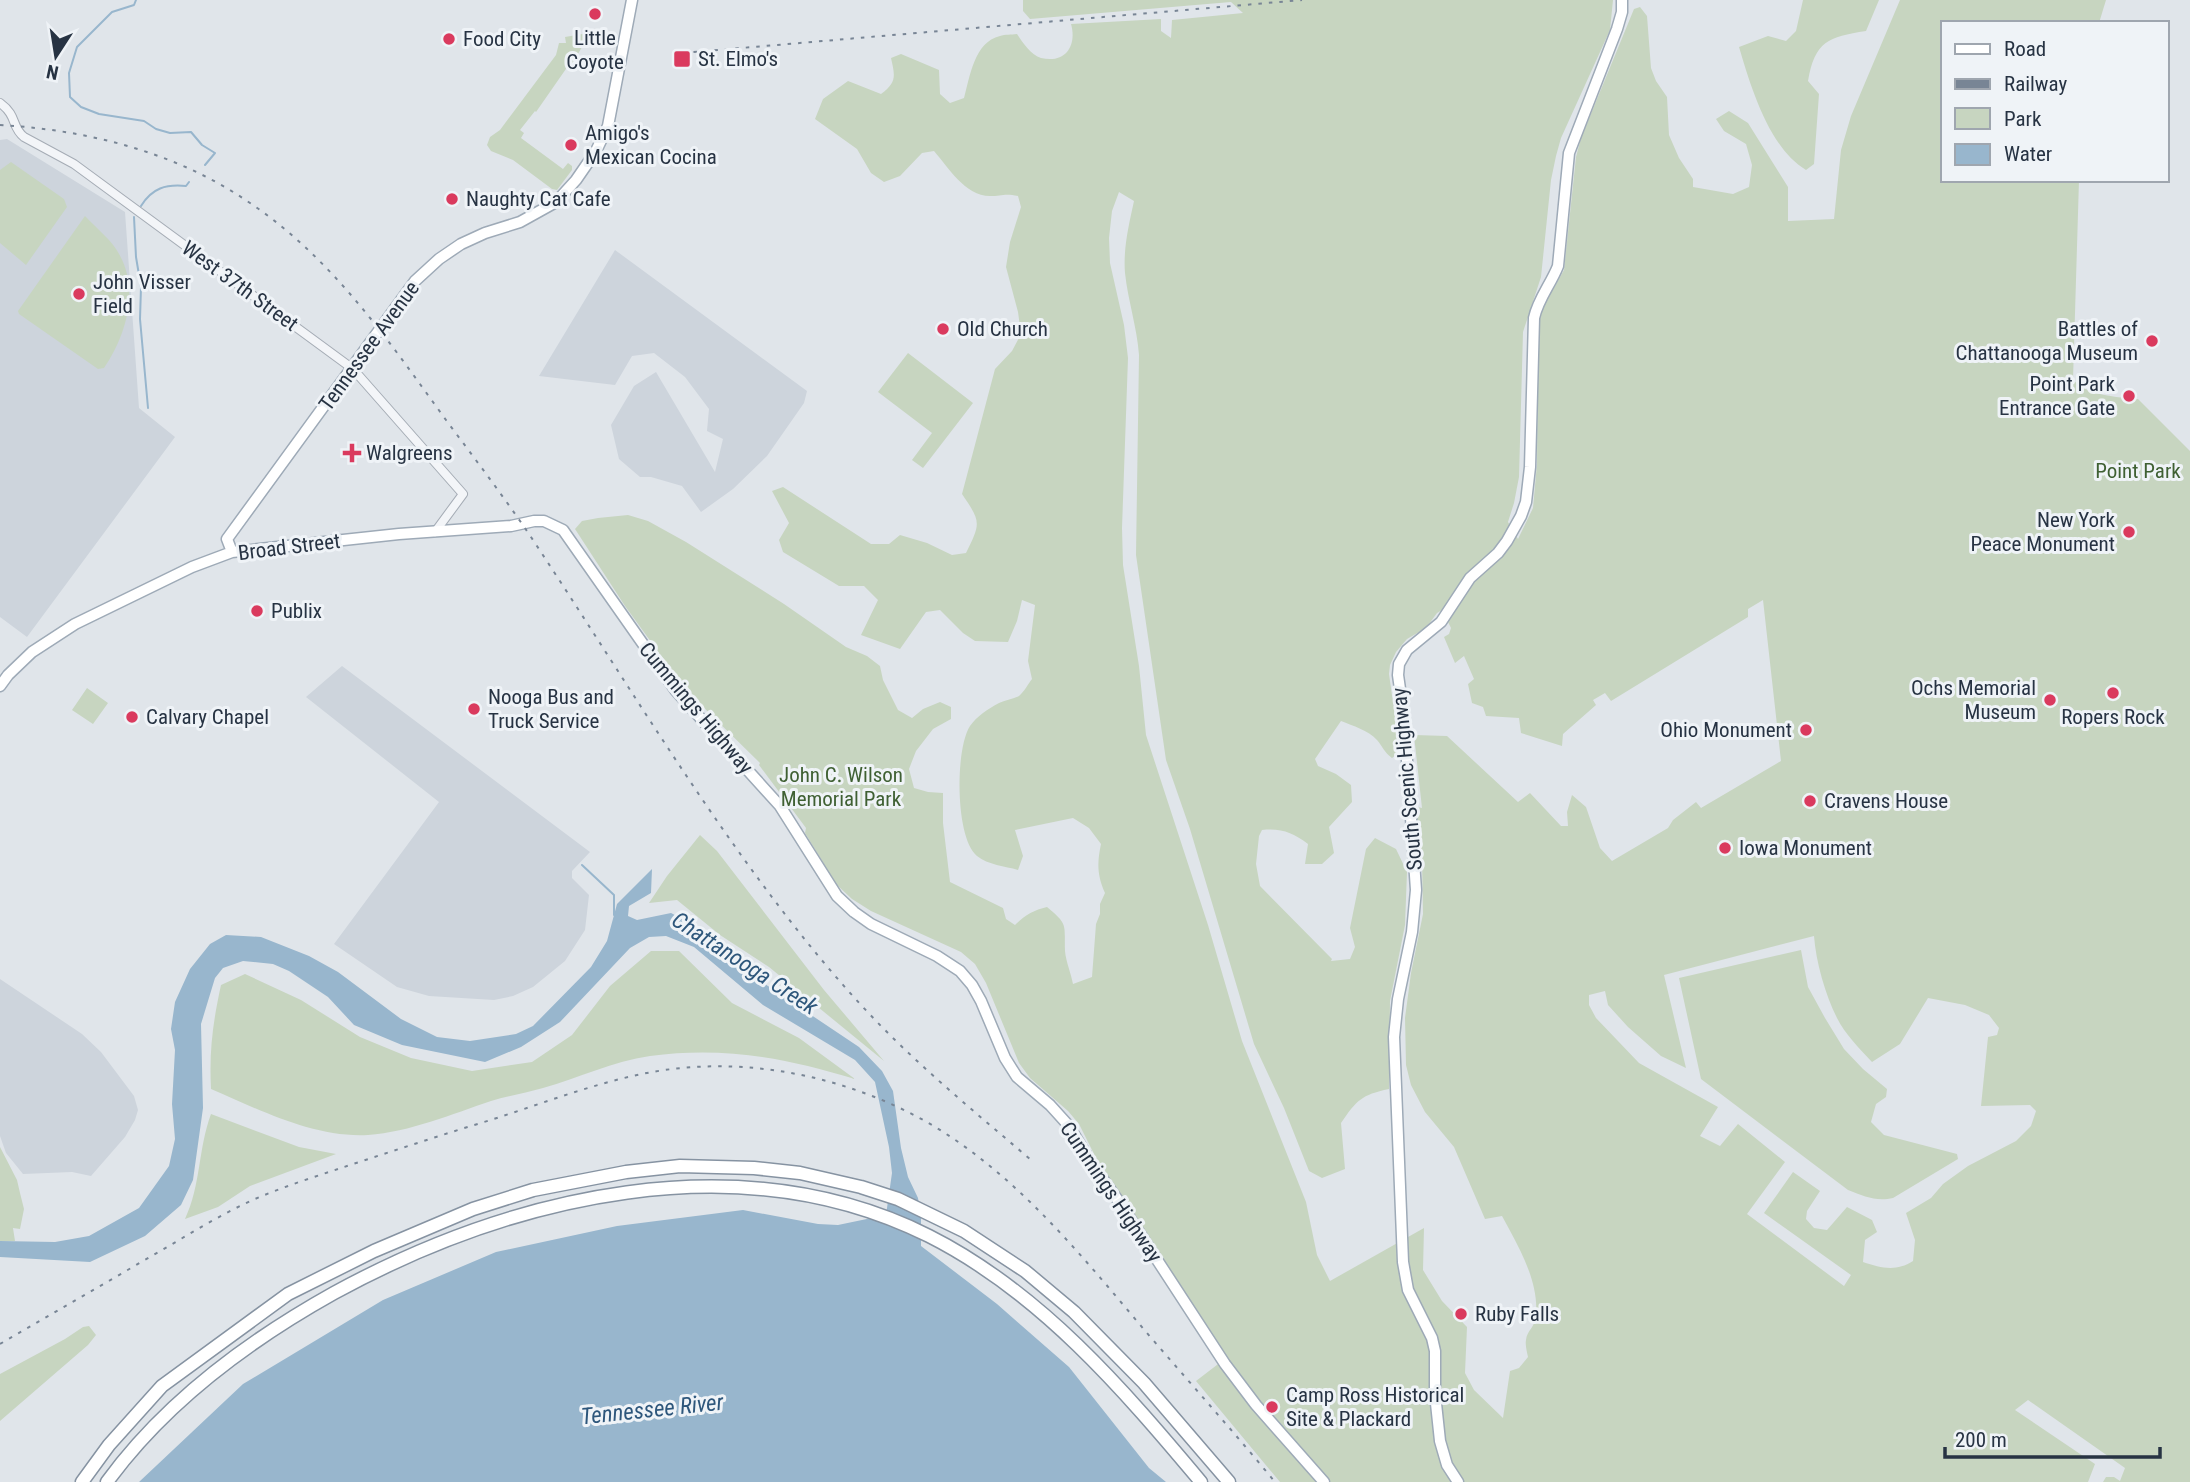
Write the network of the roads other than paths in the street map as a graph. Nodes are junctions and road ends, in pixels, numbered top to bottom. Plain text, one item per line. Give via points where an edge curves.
1 (632, 0) edge
2 (1622, 0) edge
3 (0, 103) edge
4 (353, 369) junction
5 (490, 528) joint
6 (435, 532) junction
7 (232, 552) junction
8 (0, 687) edge
9 (1322, 1479) edge
10 (82, 1482) edge
11 (107, 1482) edge
12 (1201, 1482) edge
13 (1229, 1482) edge
14 (1458, 1482) edge

1 - 4 main road, Tennessee Avenue via 608,126 576,180 537,214 461,243 439,259 415,281
2 - 14 main road, South Scenic Highway via 1617,29 1569,153 1558,265 1534,318 1526,502 1498,553 1463,586 1441,622 1407,650 1399,664 1416,890 1394,1037 1403,1262 1408,1290 1432,1338 1440,1441
3 - 4 street, West 37th Street via 12,114 17,132 74,164
4 - 6 street, West 37th Street via 463,494
4 - 7 main road, Tennessee Avenue via 227,539
5 - 6 main road, Broad Street
5 - 9 main road, Cummings Highway via 544,521 563,530 676,691 780,806 837,896 871,924 960,971 981,1001 1017,1077 1069,1126 1213,1347 1256,1405
6 - 7 main road, Broad Street
7 - 8 main road, Broad Street via 75,624 32,652
10 - 13 highway via 162,1386 288,1294 473,1209 533,1190 680,1166 800,1173 861,1187 964,1230 1025,1271 1073,1312 1144,1383
11 - 12 highway via 168,1412 241,1350 372,1273 474,1228 590,1198 698,1187 806,1195 864,1210 928,1236 993,1274 1046,1315 1115,1383

